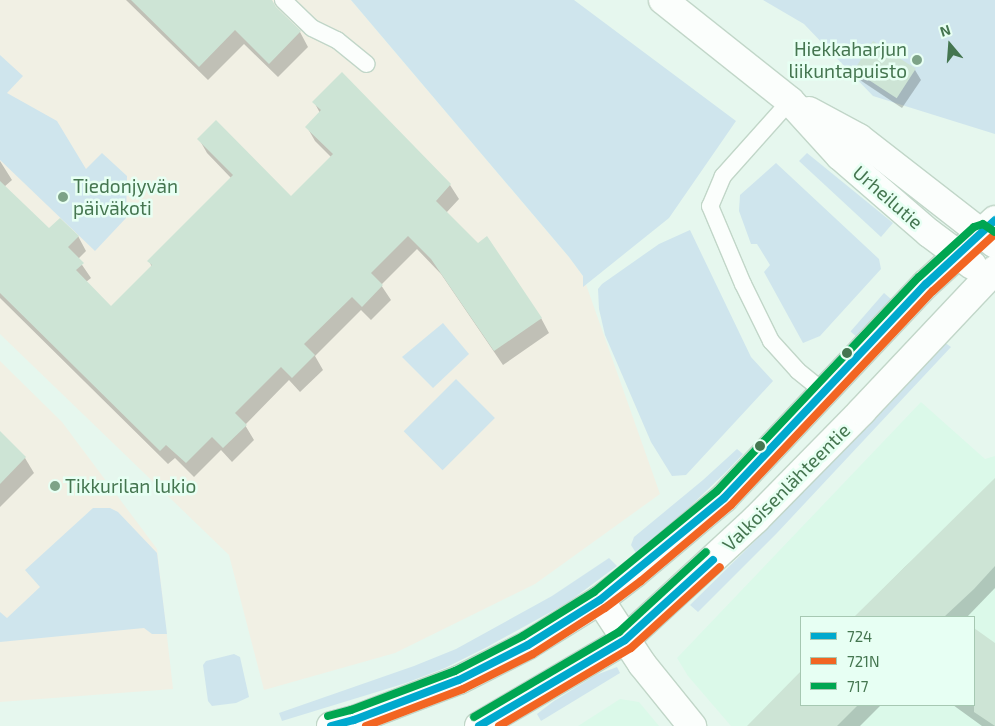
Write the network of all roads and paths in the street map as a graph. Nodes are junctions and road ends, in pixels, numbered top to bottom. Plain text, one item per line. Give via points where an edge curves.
1 (283, 0) edge
2 (663, 0) edge
3 (367, 64) dead end
4 (790, 101) junction
5 (990, 233) edge
6 (958, 255) junction
7 (993, 276) edge
8 (825, 393) junction
9 (600, 600) junction
10 (625, 640) junction
11 (331, 726) edge
12 (479, 726) edge
13 (692, 726) edge

1 - 3 lane via 312,28 337,40
2 - 4 main road, Urheilutie
4 - 5 main road, Urheilutie via 859,138
4 - 6 main road, Urheilutie via 840,156
4 - 8 lane via 723,176 710,206 743,284 772,341 798,371
5 - 6 main road, Valkoisenlähteentie
6 - 7 main road, Urheilutie
6 - 8 main road, Valkoisenlähteentie via 926,284
7 - 10 main road, Valkoisenlähteentie via 756,519
8 - 9 main road, Valkoisenlähteentie via 724,498
9 - 10 main road
9 - 11 main road, Valkoisenlähteentie via 528,645 459,680
10 - 12 main road, Valkoisenlähteentie
10 - 13 main road

